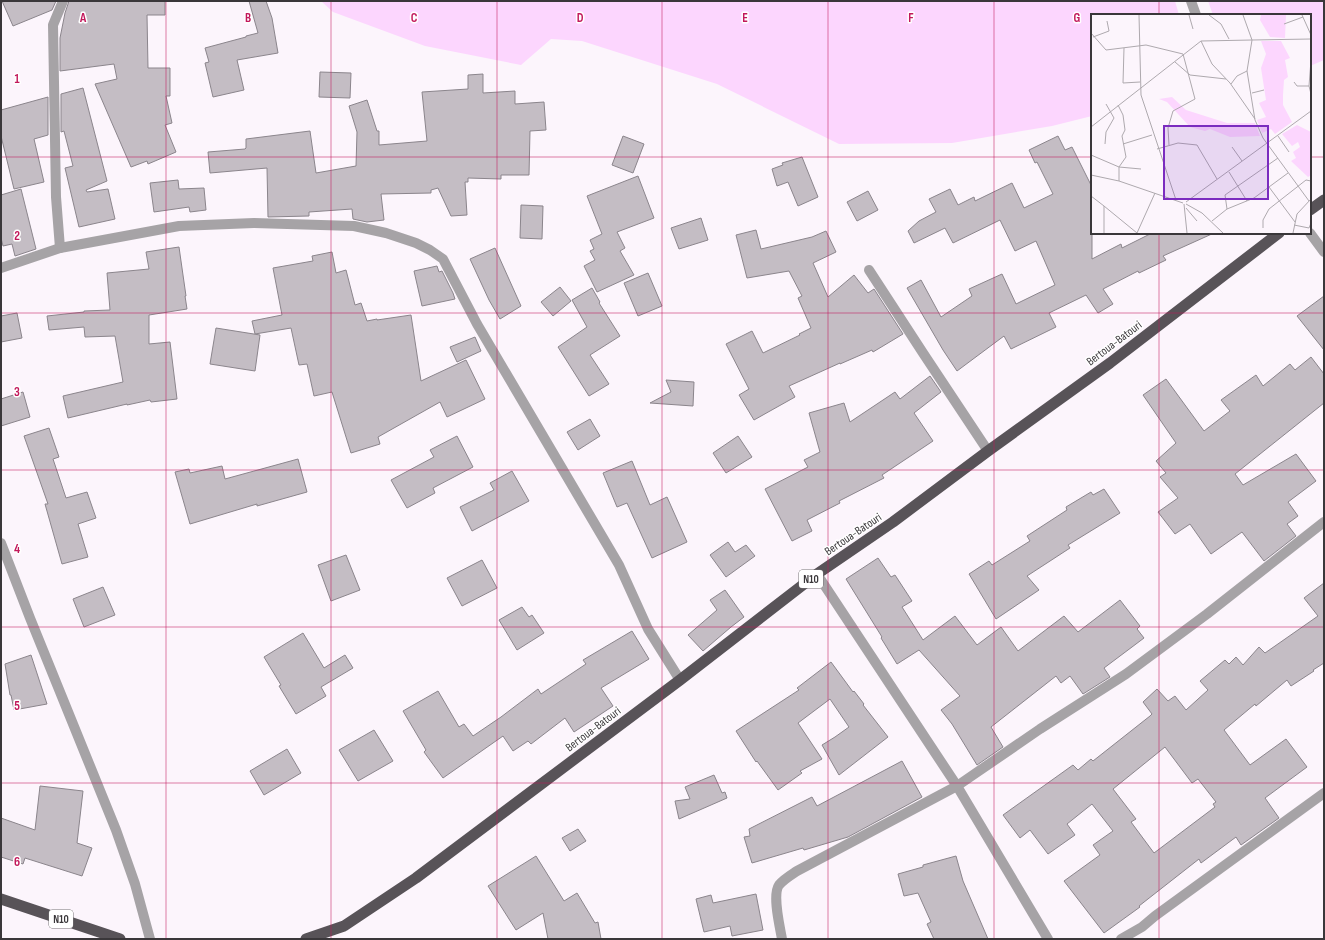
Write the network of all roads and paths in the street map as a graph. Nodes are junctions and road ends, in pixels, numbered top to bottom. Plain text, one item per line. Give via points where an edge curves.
1 (63, 1) edge
2 (1191, 1) edge
3 (1196, 14) edge
4 (1324, 200) edge
5 (1311, 209) edge
6 (1278, 234) edge
7 (1311, 234) edge
8 (60, 248) junction
9 (1324, 252) edge
10 (1, 268) edge
11 (869, 270) dead end
12 (988, 451) junction
13 (1324, 522) edge
14 (1, 543) edge
15 (817, 574) junction
16 (680, 680) junction
17 (957, 786) junction
18 (1324, 793) edge
19 (1, 899) edge
20 (344, 926) junction
21 (120, 939) edge
22 (150, 939) edge
23 (306, 939) edge
24 (336, 939) edge
25 (782, 939) edge
26 (1048, 939) edge
27 (1121, 939) edge

1 - 8 street via 53,25 56,197
2 - 3 street
4 - 5 highway
6 - 12 highway, Bertoua-Batouri / N10 via 1110,363
7 - 9 street
8 - 10 street
8 - 16 street via 179,226 254,223 354,226 416,243 443,259 477,324 619,565 648,630
11 - 12 street
12 - 15 highway, Bertoua-Batouri / N10 via 893,522
13 - 17 street via 1126,674
14 - 22 street via 116,830 135,884
15 - 16 highway, Bertoua-Batouri / N10
15 - 17 street
16 - 20 highway, Bertoua-Batouri / N10 via 416,878
17 - 25 street via 788,877 778,886 776,903
17 - 26 street
18 - 27 street via 1142,927
19 - 21 highway, N10
20 - 23 highway, Bertoua-Batouri / N10
20 - 24 highway, Bertoua-Batouri / N10

